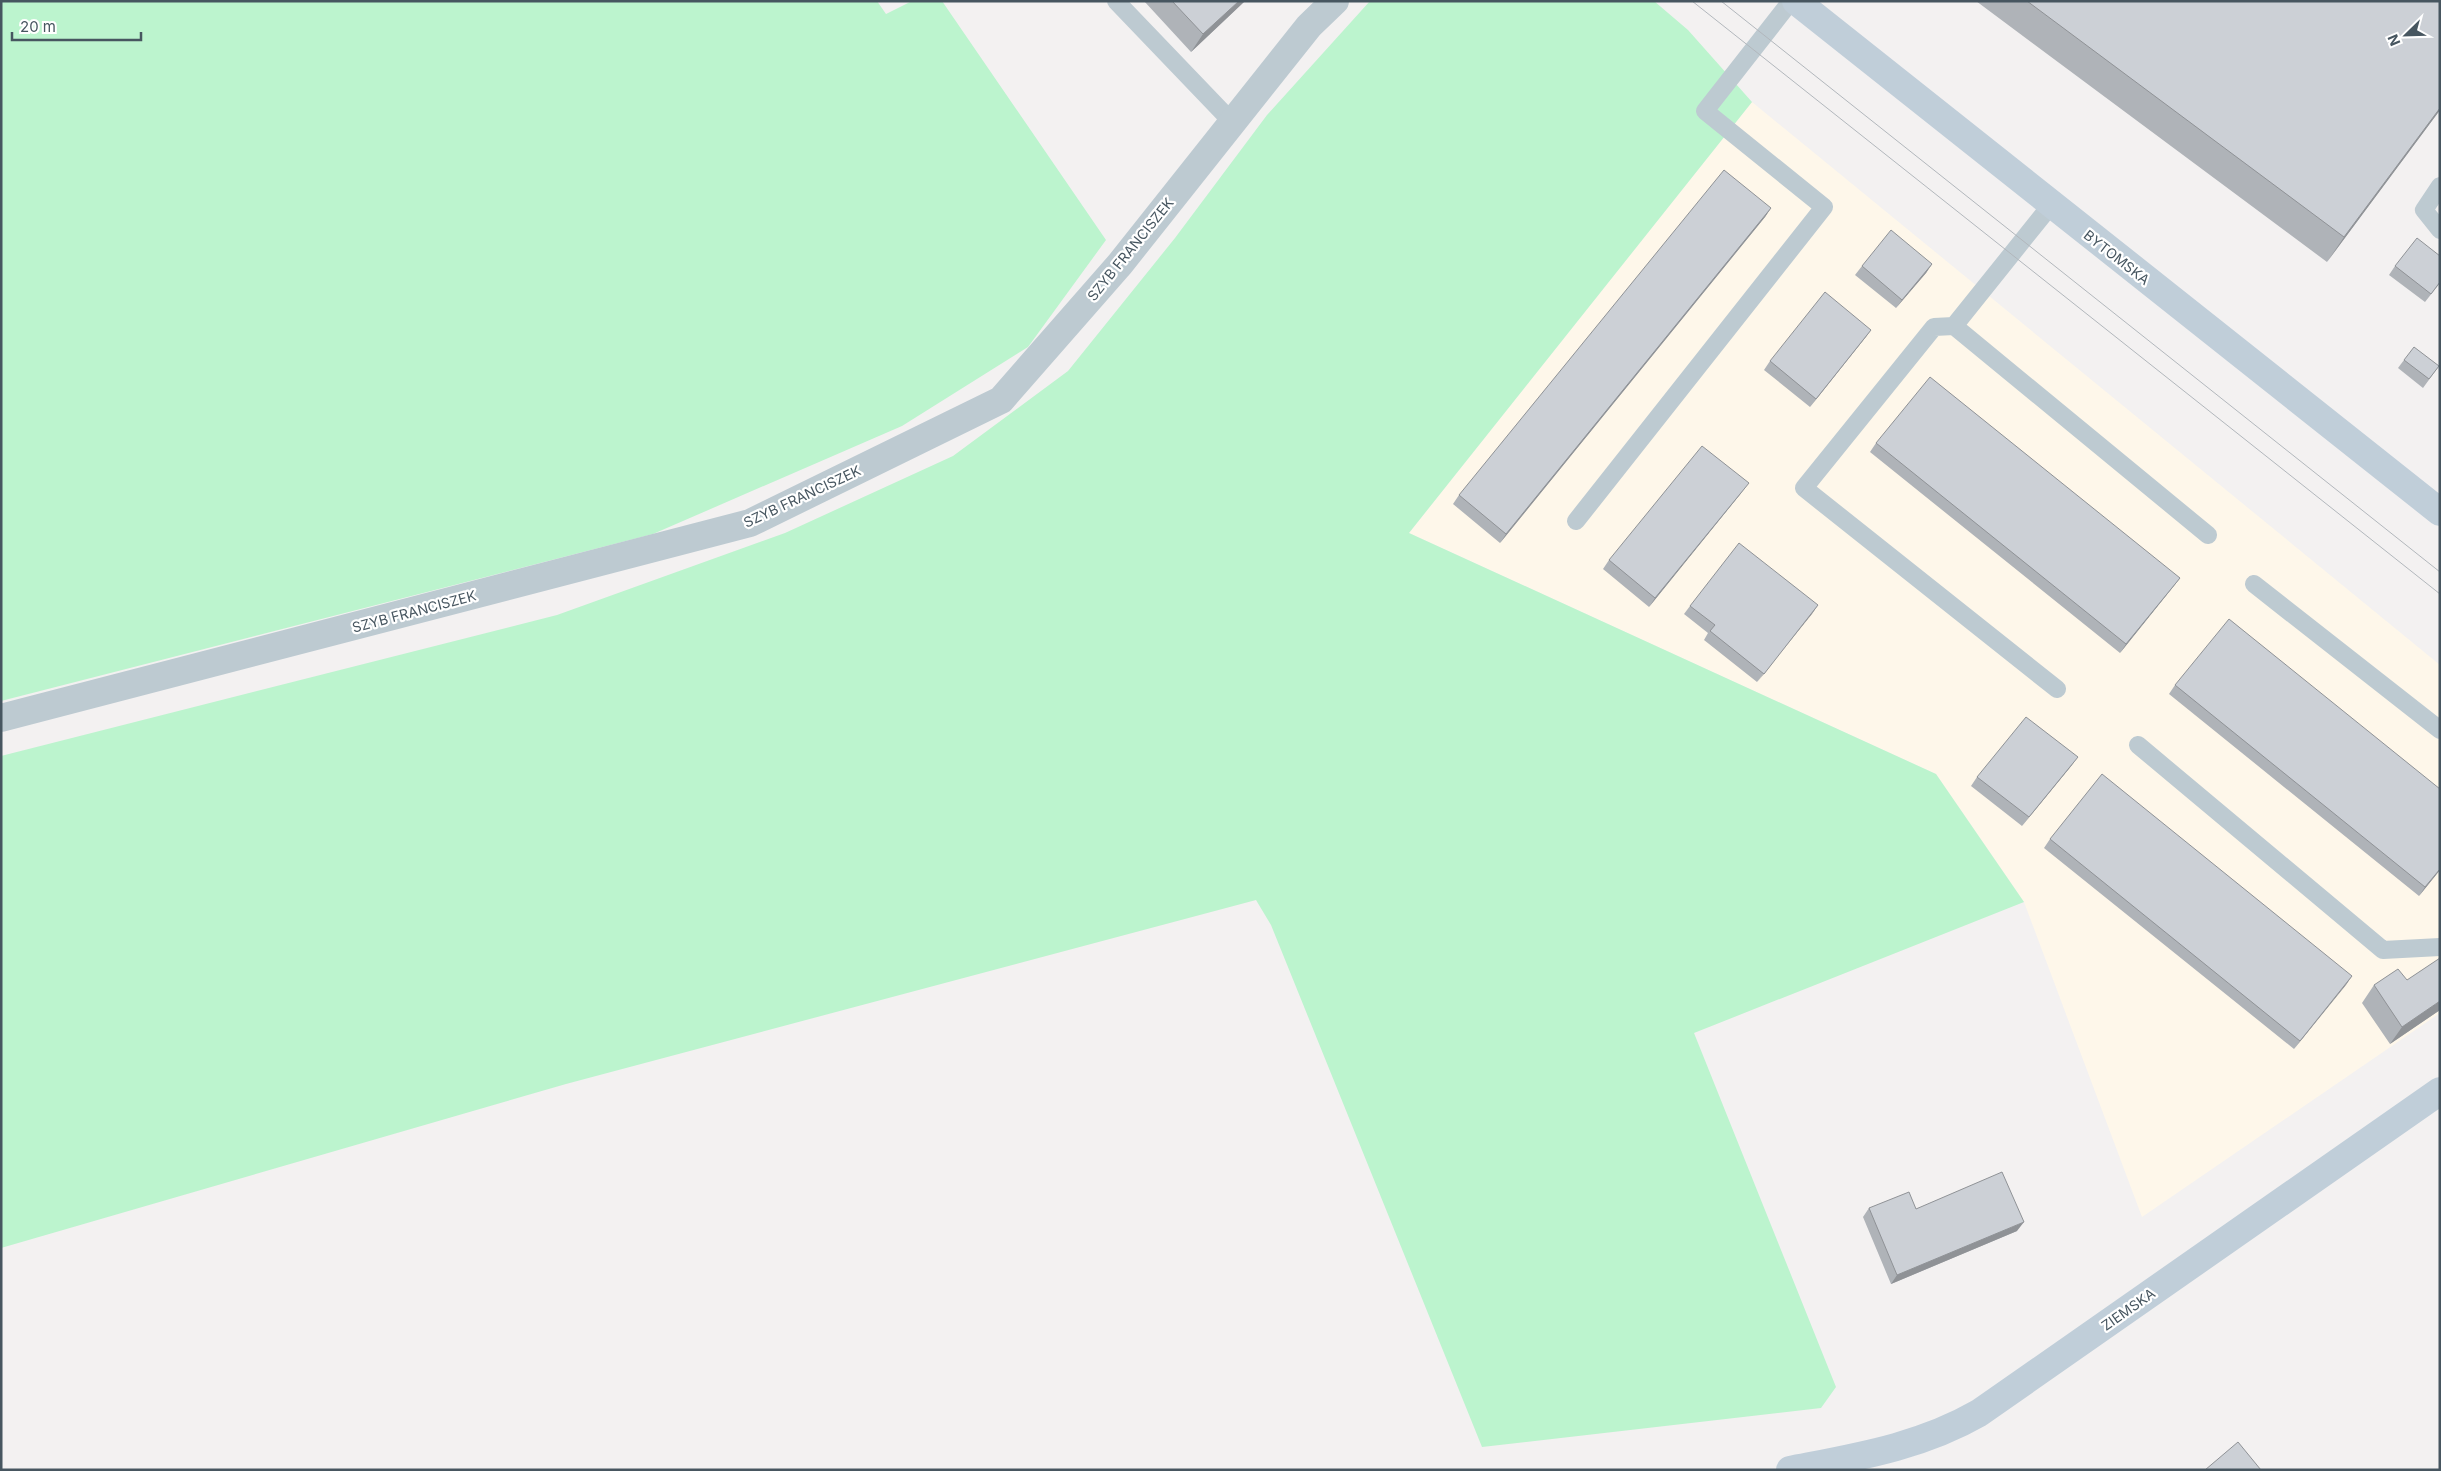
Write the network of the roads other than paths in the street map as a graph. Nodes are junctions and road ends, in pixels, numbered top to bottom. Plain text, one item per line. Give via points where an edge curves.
1 (1116, 1) edge
2 (1335, 1) edge
3 (1791, 1) edge
4 (1796, 1) edge
5 (1232, 122) junction
6 (2440, 186) edge
7 (2051, 205) junction
8 (2440, 230) edge
9 (1954, 326) junction
10 (2440, 512) edge
11 (1576, 521) dead end
12 (2208, 535) dead end
13 (2254, 584) dead end
14 (2057, 689) dead end
15 (1, 718) edge
16 (2440, 730) edge
17 (2138, 745) dead end
18 (2440, 947) edge
19 (2440, 1092) edge
20 (1790, 1470) edge

1 - 5 lane
2 - 5 street, SZYB FRANCISZEK via 1309,26
3 - 11 lane via 1705,111 1824,207
4 - 7 street, BYTOMSKA
5 - 15 street, SZYB FRANCISZEK via 1120,264 1001,400 750,523
6 - 8 lane via 2424,210
7 - 9 lane
7 - 10 street, BYTOMSKA
9 - 12 lane
9 - 14 lane via 1934,327 1804,488
13 - 16 lane
17 - 18 lane via 2383,950
19 - 20 street, ZIEMSKA via 1979,1413 1919,1441

